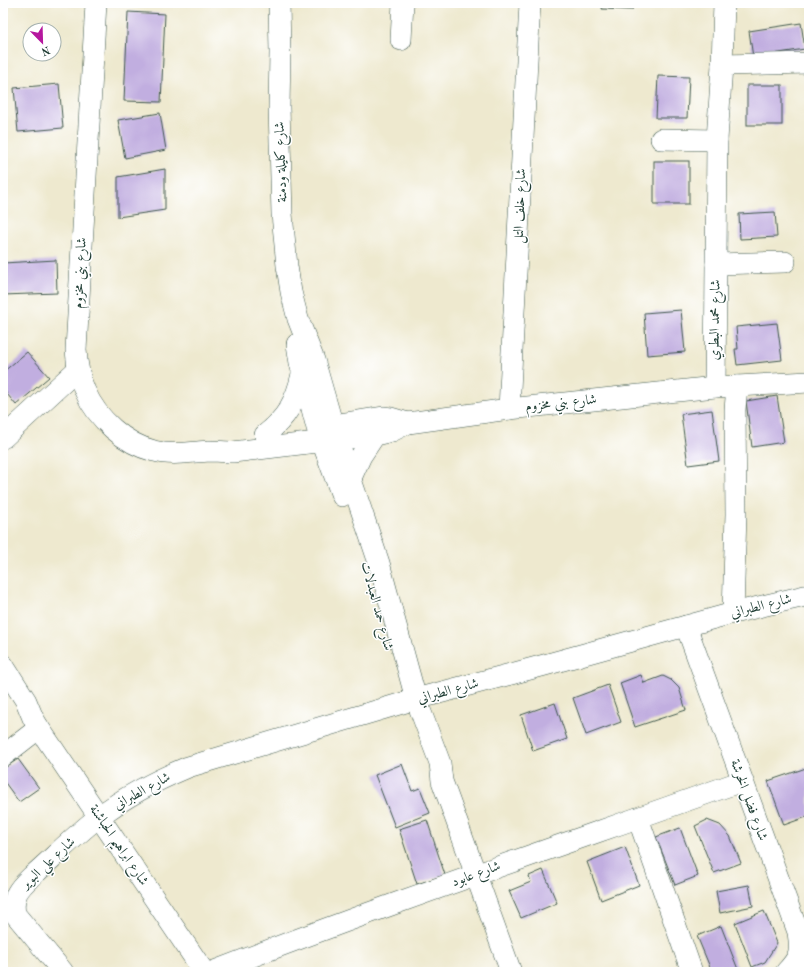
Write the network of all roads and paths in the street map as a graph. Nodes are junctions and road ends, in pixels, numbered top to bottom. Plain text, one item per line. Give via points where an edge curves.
1 (96, 3) edge
2 (279, 3) edge
3 (404, 3) edge
4 (530, 3) edge
5 (724, 3) edge
6 (401, 40) dead end
7 (809, 63) edge
8 (722, 65) junction
9 (661, 139) dead end
10 (716, 140) junction
11 (785, 262) dead end
12 (716, 264) junction
13 (298, 319) junction
14 (78, 369) junction
15 (303, 374) junction
16 (809, 382) edge
17 (737, 386) junction
18 (715, 387) junction
19 (509, 409) junction
20 (408, 423) junction
21 (327, 434) junction
22 (375, 434) junction
23 (265, 435) junction
24 (3, 438) edge
25 (211, 451) junction
26 (351, 478) junction
27 (374, 566) junction
28 (809, 595) edge
29 (733, 613) junction
30 (686, 626) junction
31 (3, 665) edge
32 (3, 688) edge
33 (410, 701) junction
34 (36, 723) junction
35 (3, 756) edge
36 (742, 781) junction
37 (100, 816) junction
38 (638, 818) junction
39 (476, 874) junction
40 (63, 972) edge
41 (204, 972) edge
42 (212, 972) edge
43 (511, 972) edge
44 (692, 972) edge
45 (786, 972) edge

1 - 14 street, شارع بني مخزوم via 76,331
2 - 13 street, شارع كليلة ودمنة via 282,214 287,266
3 - 6 street
4 - 19 street, شارع خلف التل
5 - 8 street, شارع محمد البطري
7 - 8 street
8 - 10 street, شارع محمد البطري
9 - 10 street
10 - 12 street, شارع محمد البطري
11 - 12 street
12 - 18 street, شارع محمد البطري
13 - 15 street, شارع كليلة ودمنة via 297,341
13 - 21 street, شارع كليلة ودمنة via 314,360
14 - 24 street
14 - 25 street, شارع بني مخزوم via 85,392 97,412 113,430 133,443 154,451
15 - 21 street, شارع كليلة ودمنة
15 - 23 street via 290,408
16 - 17 street
17 - 18 street
17 - 29 street
18 - 19 street, شارع بني مخزوم
19 - 20 street, شارع بني مخزوم
20 - 21 street, شارع بني مخزوم via 383,417
20 - 22 street, شارع بني مخزوم via 392,431
21 - 22 street, شارع بني مخزوم
21 - 23 street, شارع بني مخزوم
21 - 25 street, شارع بني مخزوم via 233,452
21 - 26 street, شارع حمد العبدلات
21 - 27 street, شارع حمد العبدلات
22 - 26 street
23 - 25 street, شارع بني مخزوم via 232,440
26 - 27 street, شارع حمد العبدلات
27 - 33 street, شارع حمد العبدلات
28 - 29 street, شارع الطبراني
29 - 30 street, شارع الطبراني
30 - 33 street, شارع الطبراني
30 - 36 street, شارع فضل الخرشة
31 - 34 street, شارع ابراهيم الحباشنة via 26,701
32 - 34 street, شارع ابراهيم الحباشنة via 18,707
33 - 37 street, شارع الطبراني via 188,767 155,781
33 - 39 street, شارع حمد العبدلات via 440,763 442,781
34 - 35 street
34 - 37 street, شارع ابراهيم الحباشنة
36 - 38 street, شارع عابود
36 - 45 street, شارع فضل الخرشة via 798,932 800,948 796,962
37 - 40 street, شارع علي البوير via 20,887 15,896 15,914
37 - 41 street, شارع ابراهيم الحباشنة
38 - 39 street, شارع عابود
38 - 44 street
39 - 42 street, شارع عابود
39 - 43 street, شارع حمد العبدلات

